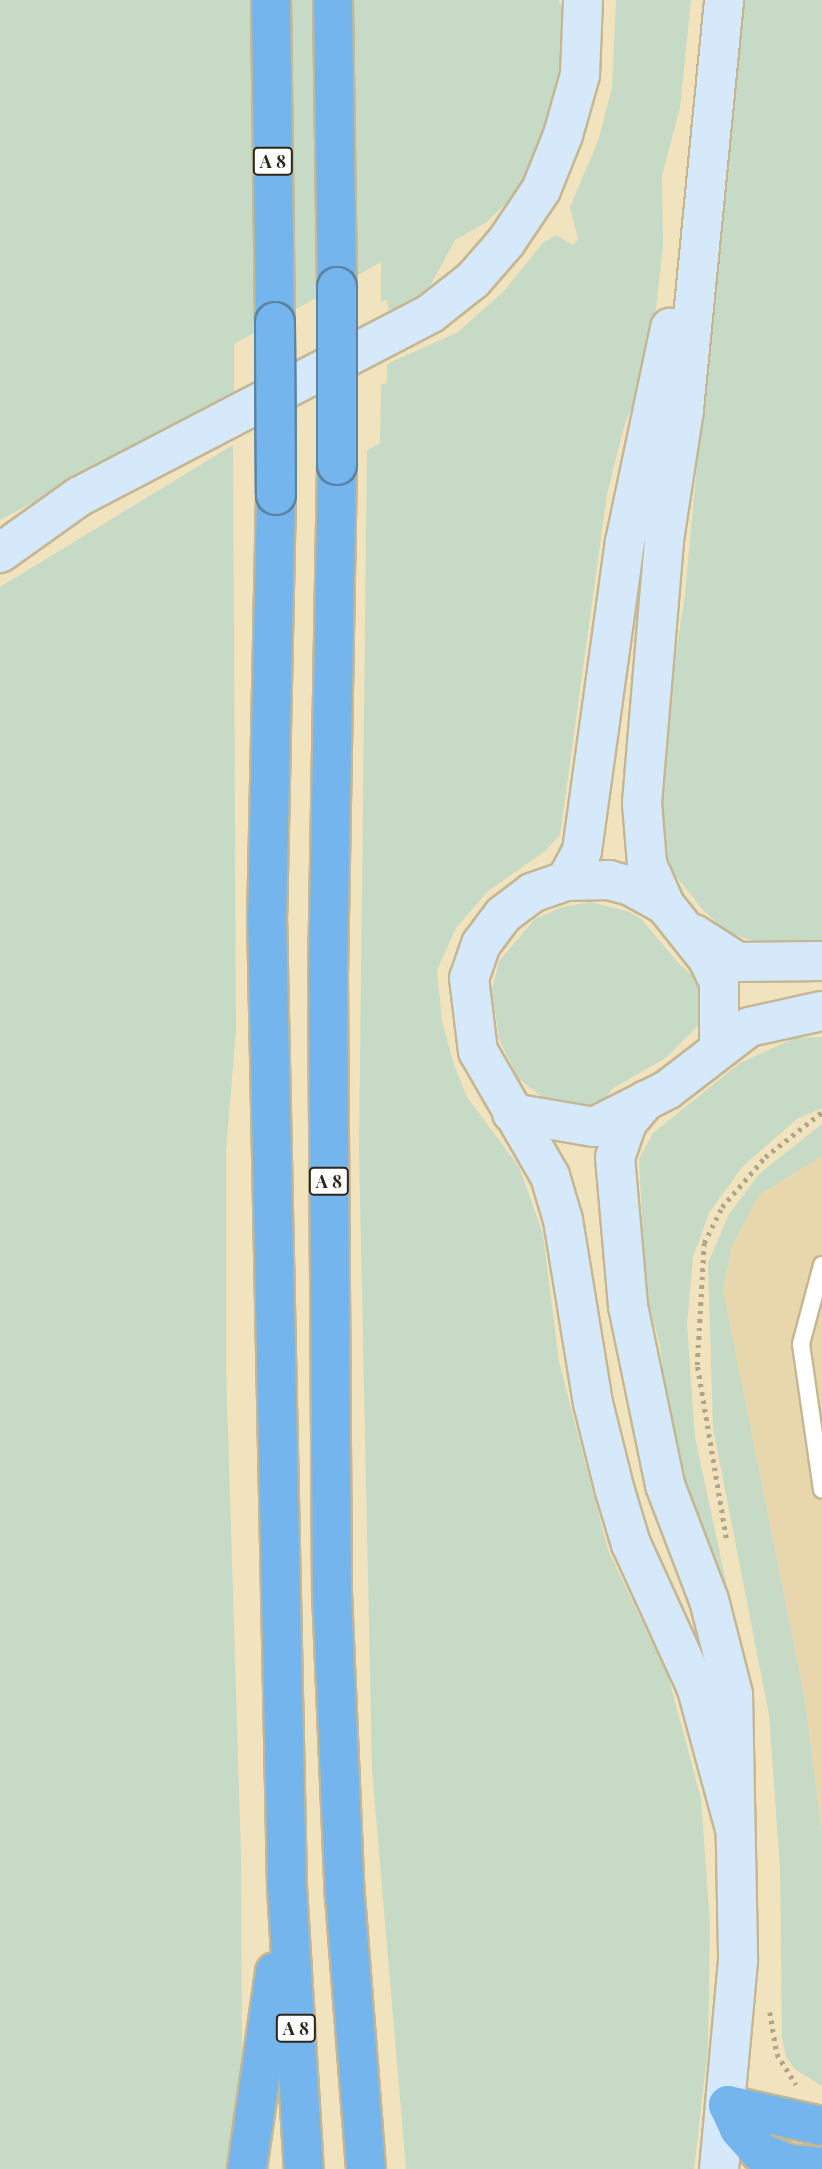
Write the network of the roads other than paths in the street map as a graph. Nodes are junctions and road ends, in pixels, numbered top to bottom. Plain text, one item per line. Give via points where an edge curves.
1 (271, 0) edge
2 (333, 0) edge
3 (583, 0) edge
4 (702, 0) edge
5 (724, 0) edge
6 (0, 553) edge
7 (566, 881) junction
8 (675, 916) junction
9 (822, 961) edge
10 (822, 1012) edge
11 (719, 1047) junction
12 (646, 1100) junction
13 (512, 1113) junction
14 (822, 1265) edge
15 (822, 1489) edge
16 (734, 1825) junction
17 (287, 1887) junction
18 (728, 2105) junction
19 (822, 2126) edge
20 (822, 2168) edge
21 (247, 2169) edge
22 (304, 2169) edge
23 (366, 2169) edge
24 (719, 2169) edge

1 - 17 highway, A 8, bridge via 275,495 267,915
2 - 23 highway, A 8, bridge via 337,464 328,974 332,1592 345,1896
3 - 6 main road via 580,75 563,135 541,190 473,280 431,313 80,496
4 - 7 main road via 672,320 625,542 582,851
5 - 8 main road via 686,395 664,540 642,803 647,864
7 - 8 main road via 609,880 631,886
7 - 13 main road via 532,893 503,915 481,944 469,978 478,1051
8 - 9 main road via 738,962
8 - 11 main road via 719,982
10 - 11 main road via 748,1027
11 - 12 main road via 683,1079
12 - 13 main road via 594,1127
12 - 16 main road via 626,1123 615,1157 623,1269 665,1485 726,1659 734,1732
13 - 16 main road via 528,1131 550,1175 612,1480 631,1544 697,1689
14 - 15 lane via 801,1344
16 - 18 main road via 738,1961
17 - 21 highway
17 - 22 highway, A 8
18 - 19 highway
18 - 20 highway via 739,2129 760,2152 789,2164
18 - 24 main road

